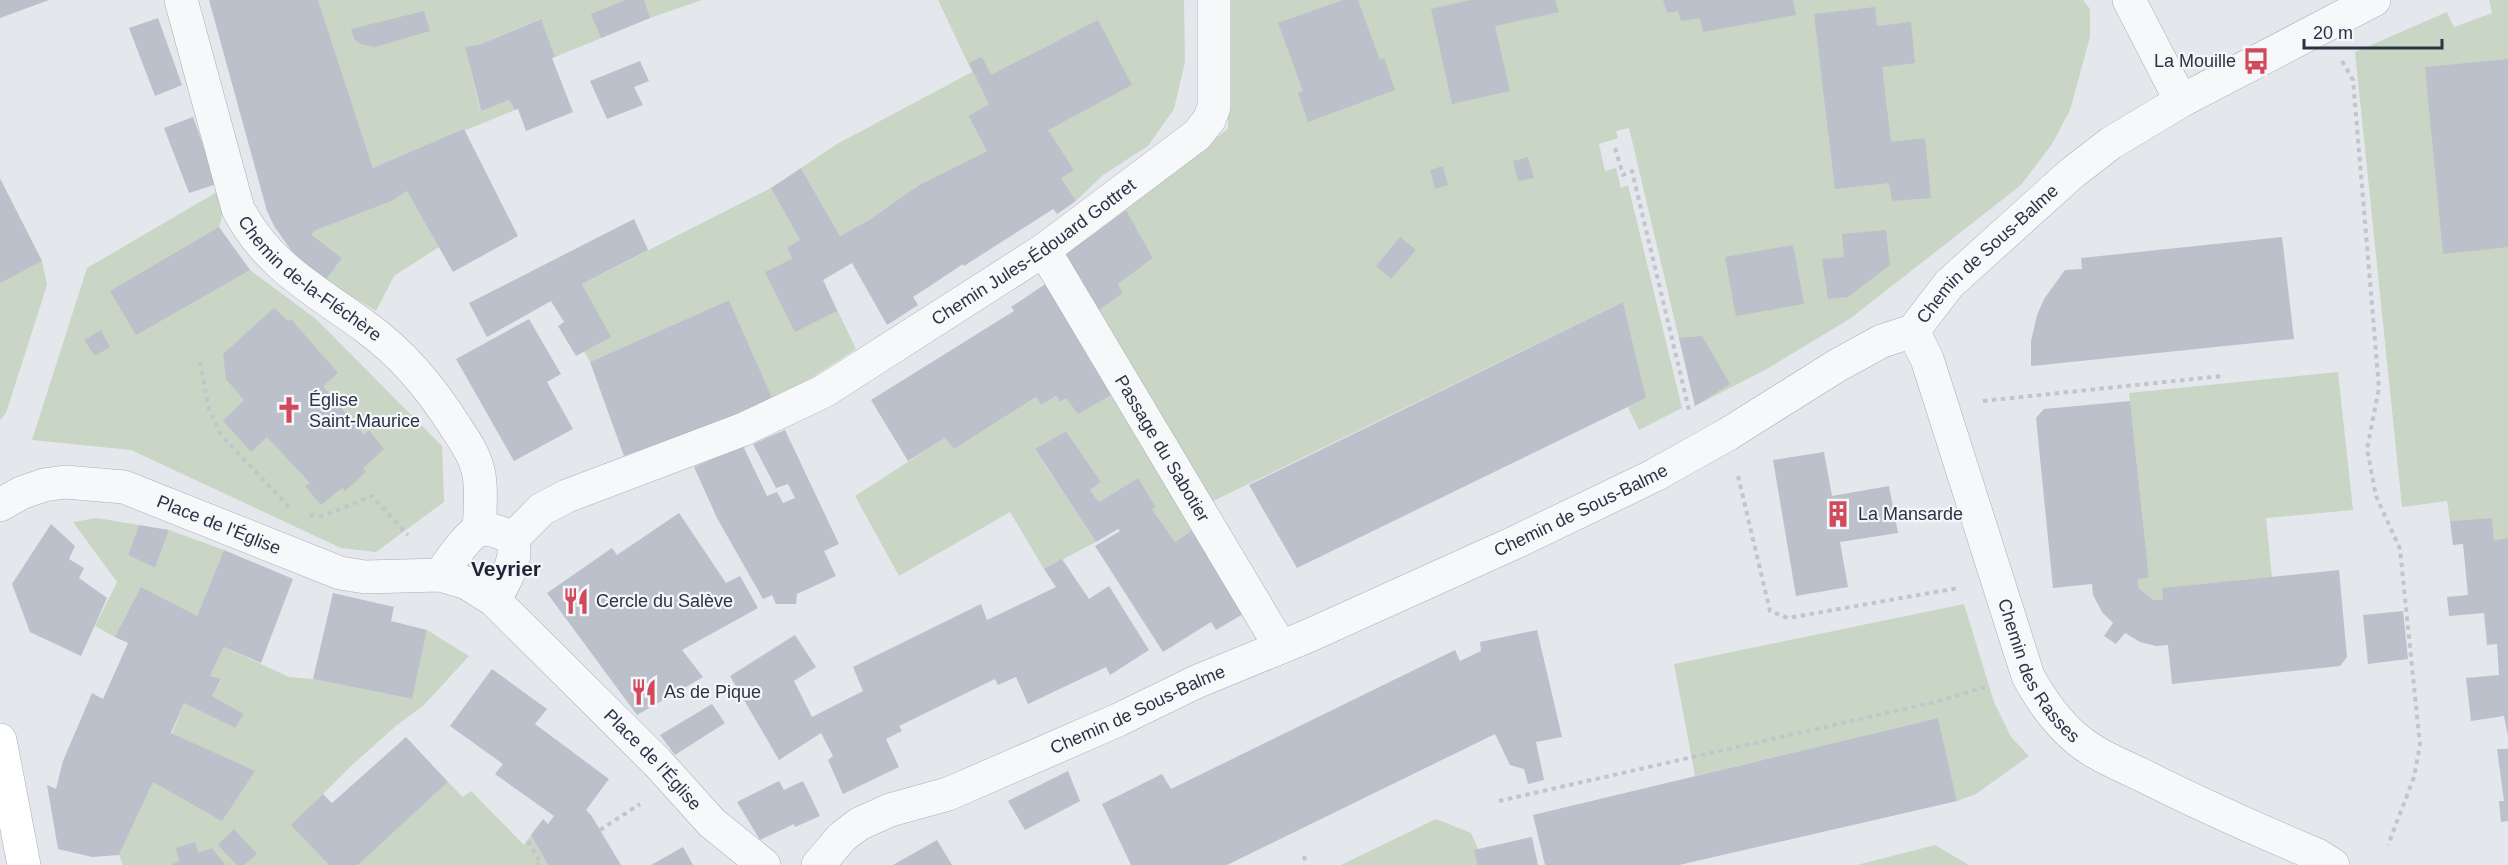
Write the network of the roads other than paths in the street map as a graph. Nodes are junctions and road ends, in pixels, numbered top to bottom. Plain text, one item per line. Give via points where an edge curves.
1 (181, 0) edge
2 (1214, 0) edge
3 (2129, 0) edge
4 (2374, 0) edge
5 (2181, 101) junction
6 (1044, 250) junction
7 (1913, 331) junction
8 (0, 505) edge
9 (479, 530) junction
10 (512, 539) junction
11 (440, 575) junction
12 (494, 600) junction
13 (1280, 646) junction
14 (0, 740) edge
15 (24, 865) edge
16 (764, 865) edge
17 (818, 865) edge
18 (2333, 865) edge

1 - 9 street, Chemin de-la-Fléchère via 238,208 249,229 290,274 370,330 410,364 432,390 471,450 479,475
2 - 6 street, Chemin Jules-Édouard Gottret via 1214,107 1209,120 1197,135
3 - 5 street
4 - 5 street, Chemin de Sous-Balme
5 - 7 street, Chemin de Sous-Balme via 2111,142 2072,173 1949,284
6 - 10 street, Chemin Jules-Édouard Gottret via 824,391 744,429 567,496 542,509
6 - 13 street, Passage du Sabotier
7 - 13 street, Chemin de Sous-Balme via 1882,341 1838,365 1728,434 1606,501
7 - 18 street, Chemin des Rasses via 1933,378 2028,676 2040,698 2080,742 2109,759
8 - 11 street, Place de l'Église via 21,493 66,482 124,487 340,573 366,577
9 - 10 street via 491,529
9 - 11 street via 469,536
10 - 12 street via 509,574
11 - 12 street, Place de l'Église via 467,583
12 - 16 street, Place de l'Église via 657,762 712,823
13 - 17 street, Chemin de Sous-Balme via 948,794 890,810 859,824
14 - 15 main road

